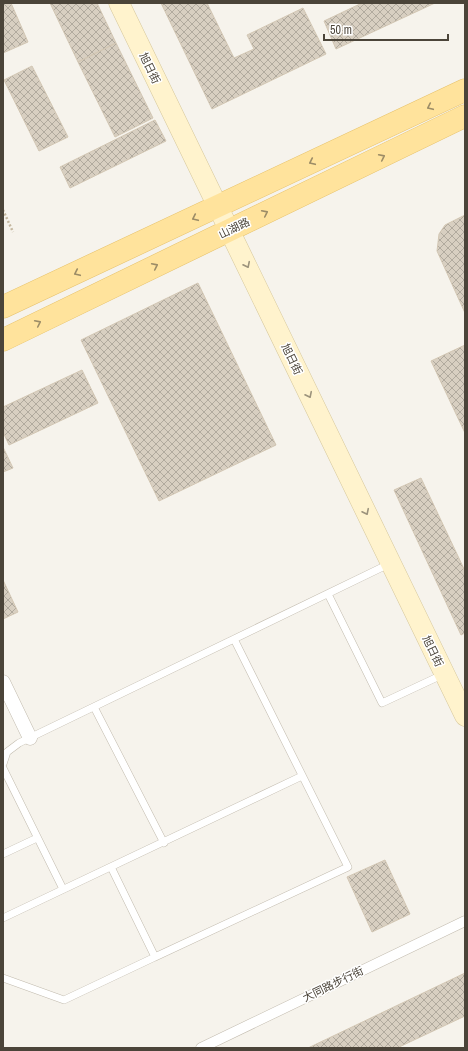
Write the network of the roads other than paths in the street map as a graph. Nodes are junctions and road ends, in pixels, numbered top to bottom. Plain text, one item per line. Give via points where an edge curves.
1 (119, 3) edge
2 (465, 90) edge
3 (465, 116) edge
4 (218, 207) junction
5 (230, 230) junction
6 (3, 308) edge
7 (3, 340) edge
8 (391, 563) junction
9 (328, 594) junction
10 (234, 639) junction
11 (445, 674) junction
12 (3, 682) edge
13 (94, 707) junction
14 (465, 716) edge
15 (30, 738) junction
16 (3, 768) edge
17 (302, 776) junction
18 (37, 838) junction
19 (164, 843) junction
20 (3, 854) edge
21 (111, 867) junction
22 (63, 889) junction
23 (3, 918) edge
24 (465, 921) edge
25 (155, 957) junction
26 (3, 978) edge
27 (201, 1048) edge

1 - 4 main road, 旭日街
2 -> 4 main road
5 -> 3 main road, 山湖路
4 - 5 main road, 旭日街
4 -> 6 main road
7 -> 5 main road, 山湖路
5 -> 8 main road, 旭日街
8 - 9 lane
8 - 11 main road, 旭日街
9 - 10 lane
9 - 11 lane via 382,703
10 - 13 lane
10 - 17 lane
11 - 14 main road, 旭日街
12 - 15 street
13 - 15 lane
13 - 19 lane
15 - 16 lane via 7,752
16 - 18 lane
17 - 19 lane
17 - 25 lane via 348,867
18 - 20 lane
18 - 22 lane
19 - 21 lane
21 - 22 lane
21 - 25 lane
22 - 23 lane
24 - 27 street, 大同路步行街
25 - 26 lane via 64,1000

